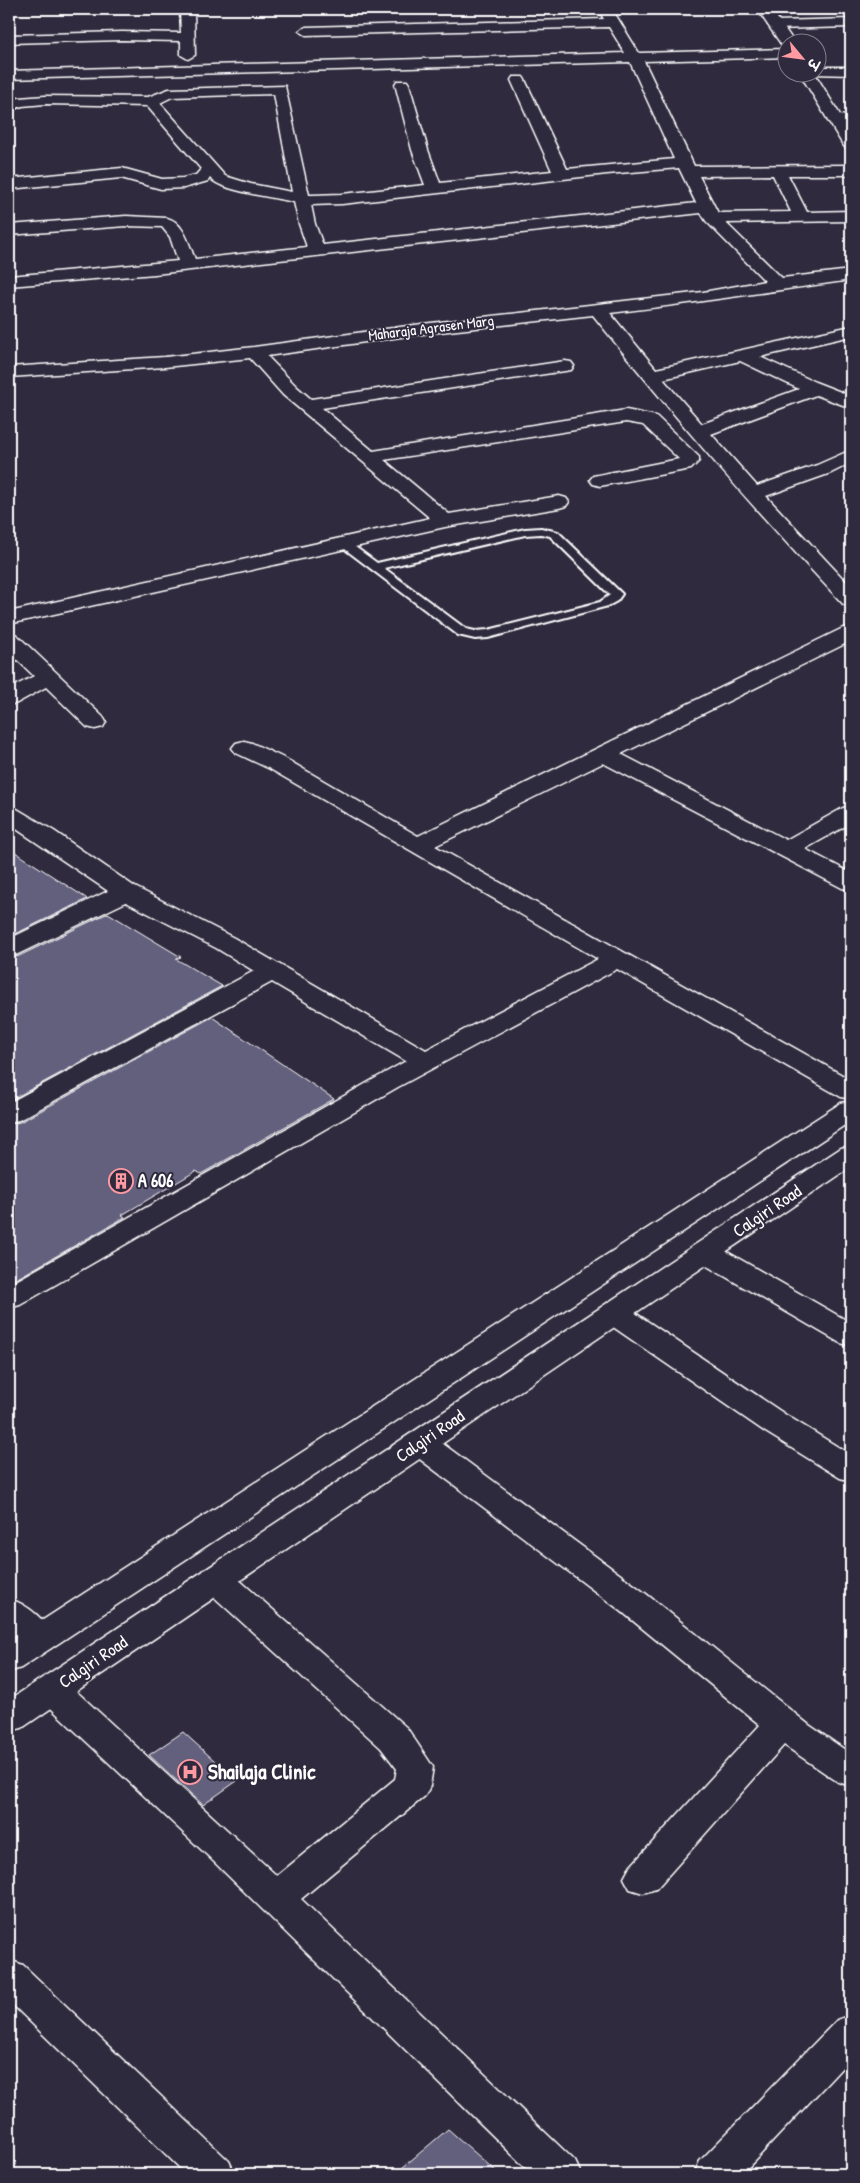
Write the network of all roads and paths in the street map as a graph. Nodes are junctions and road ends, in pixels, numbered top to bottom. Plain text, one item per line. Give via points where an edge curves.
1 (187, 9) edge
2 (605, 9) edge
3 (764, 9) edge
4 (303, 16) dead end
5 (851, 22) edge
6 (614, 23) junction
7 (774, 25) junction
8 (779, 32) edge
9 (188, 37) junction
10 (9, 39) edge
11 (309, 41) junction
12 (778, 54) edge
13 (635, 58) junction
14 (315, 67) junction
15 (188, 70) junction
16 (851, 70) edge
17 (828, 71) edge
18 (9, 75) edge
19 (518, 80) dead end
20 (812, 82) edge
21 (402, 84) dead end
22 (151, 102) junction
23 (12, 104) edge
24 (835, 120) junction
25 (851, 120) edge
26 (851, 145) edge
27 (686, 167) junction
28 (210, 168) junction
29 (778, 170) junction
30 (851, 170) edge
31 (561, 174) junction
32 (9, 184) edge
33 (434, 188) junction
34 (303, 197) junction
35 (709, 213) junction
36 (801, 216) junction
37 (851, 216) edge
38 (9, 230) edge
39 (317, 250) junction
40 (188, 266) junction
41 (851, 275) edge
42 (9, 281) edge
43 (778, 284) junction
44 (598, 309) junction
45 (851, 331) edge
46 (254, 352) junction
47 (743, 356) junction
48 (565, 366) dead end
49 (9, 372) edge
50 (650, 376) junction
51 (816, 389) junction
52 (851, 402) edge
53 (307, 405) junction
54 (698, 432) junction
55 (851, 456) edge
56 (368, 457) junction
57 (600, 480) dead end
58 (753, 494) junction
59 (559, 502) dead end
60 (445, 521) junction
61 (343, 544) junction
62 (374, 567) junction
63 (851, 599) edge
64 (9, 618) edge
65 (851, 633) edge
66 (9, 640) edge
67 (47, 678) junction
68 (9, 698) edge
69 (95, 722) dead end
70 (244, 748) dead end
71 (603, 754) junction
72 (851, 813) edge
73 (10, 817) edge
74 (418, 845) junction
75 (788, 849) junction
76 (851, 883) edge
77 (126, 892) junction
78 (9, 949) edge
79 (617, 959) junction
80 (273, 971) junction
81 (426, 1061) junction
82 (851, 1091) edge
83 (851, 1109) edge
84 (9, 1114) edge
85 (851, 1154) edge
86 (704, 1252) junction
87 (9, 1298) edge
88 (614, 1313) junction
89 (851, 1336) edge
90 (420, 1443) junction
91 (851, 1470) edge
92 (216, 1579) junction
93 (9, 1611) edge
94 (39, 1640) junction
95 (9, 1659) edge
96 (52, 1689) junction
97 (9, 1718) edge
98 (782, 1724) junction
99 (851, 1772) edge
100 (643, 1878) dead end
101 (275, 1898) junction
102 (9, 1976) edge
103 (851, 2032) edge
104 (214, 2174) edge
105 (560, 2174) edge
106 (715, 2174) edge

1 - 9 street
2 - 6 street
3 - 7 street
4 - 11 street
5 - 7 street
6 - 11 street
6 - 13 street
7 - 8 street
9 - 10 street
9 - 15 street
11 - 14 street
12 - 13 street
13 - 14 street
13 - 27 street
14 - 15 street
15 - 18 street
16 - 17 street
19 - 31 street
20 - 24 street
21 - 33 street via 424,166
22 - 23 street
22 - 28 street
22 - 34 street via 168,93 280,89
24 - 25 street
24 - 26 street
27 - 29 street
27 - 31 street
27 - 35 street
28 - 32 street via 202,178 184,183 161,184 122,173
28 - 34 street via 219,179 248,188
29 - 30 street
29 - 36 street
31 - 33 street
33 - 34 street via 342,199 312,200
34 - 39 street via 307,224
35 - 36 street
35 - 39 street
35 - 43 street
36 - 37 street
38 - 40 street via 126,221 167,223 178,236
39 - 40 street
40 - 42 street
41 - 43 street, Maharaja Agrasen Marg
43 - 44 street, Maharaja Agrasen Marg via 703,297
44 - 46 street, Maharaja Agrasen Marg
44 - 50 street
45 - 47 street
46 - 49 street, Maharaja Agrasen Marg via 166,362
46 - 53 street
47 - 50 street
47 - 51 street
48 - 53 street
50 - 54 street
51 - 52 street
51 - 54 street
53 - 56 street
54 - 58 street
55 - 58 street
56 - 57 street via 626,416 649,420 689,457 684,465
56 - 60 street
58 - 63 street
59 - 60 street
60 - 61 street
61 - 62 lane
61 - 64 street
62 - 62 lane via 462,632 475,635 604,604 616,594 554,534 541,531
65 - 71 street
66 - 67 street
67 - 68 street
67 - 69 street
70 - 74 street via 278,764
71 - 74 street
71 - 75 street
72 - 75 street
73 - 77 street via 44,836
74 - 79 street
75 - 76 street
77 - 78 street
77 - 80 street
79 - 81 street
79 - 82 street
80 - 81 street
80 - 84 street
81 - 87 street
83 - 94 street
85 - 86 street, Calgiri Road
86 - 88 street, Calgiri Road
86 - 89 street
88 - 90 street, Calgiri Road
88 - 91 street via 775,1423
90 - 92 street, Calgiri Road
90 - 98 street via 633,1602
92 - 96 street, Calgiri Road
92 - 101 street via 394,1738 415,1767 412,1786
93 - 94 street
94 - 95 street
96 - 97 street, Calgiri Road
96 - 101 street
98 - 99 street
98 - 100 street
101 - 105 street
102 - 104 street
103 - 106 street

